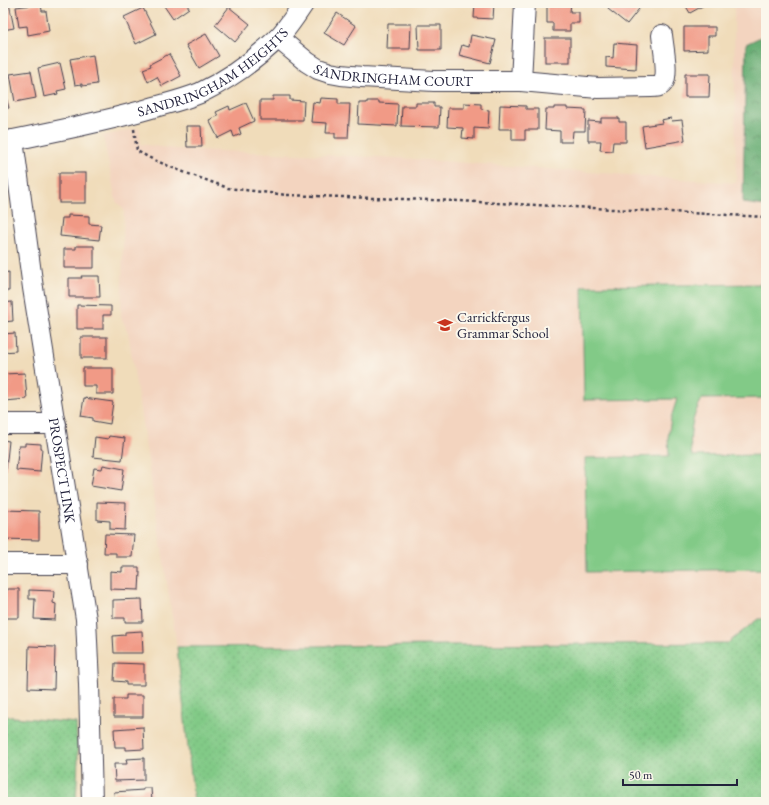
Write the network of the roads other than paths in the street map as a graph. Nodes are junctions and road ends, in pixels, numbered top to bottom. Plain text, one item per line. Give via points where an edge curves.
1 (304, 3) edge
2 (525, 3) edge
3 (662, 35) dead end
4 (278, 38) junction
5 (521, 82) junction
6 (8, 141) edge
7 (3, 424) edge
8 (56, 424) junction
9 (3, 564) edge
10 (78, 564) junction
11 (92, 802) edge

1 - 4 street, SANDRINGHAM HEIGHTS
2 - 5 street
3 - 5 street, SANDRINGHAM COURT via 665,74 664,82 658,87 598,88
4 - 5 street, SANDRINGHAM COURT via 307,62 330,73 434,81
4 - 6 street, SANDRINGHAM HEIGHTS via 244,66 208,89 189,97 130,114
6 - 8 street, PROSPECT LINK
7 - 8 street
8 - 10 street, PROSPECT LINK
9 - 10 street
10 - 11 street, PROSPECT LINK via 86,619

